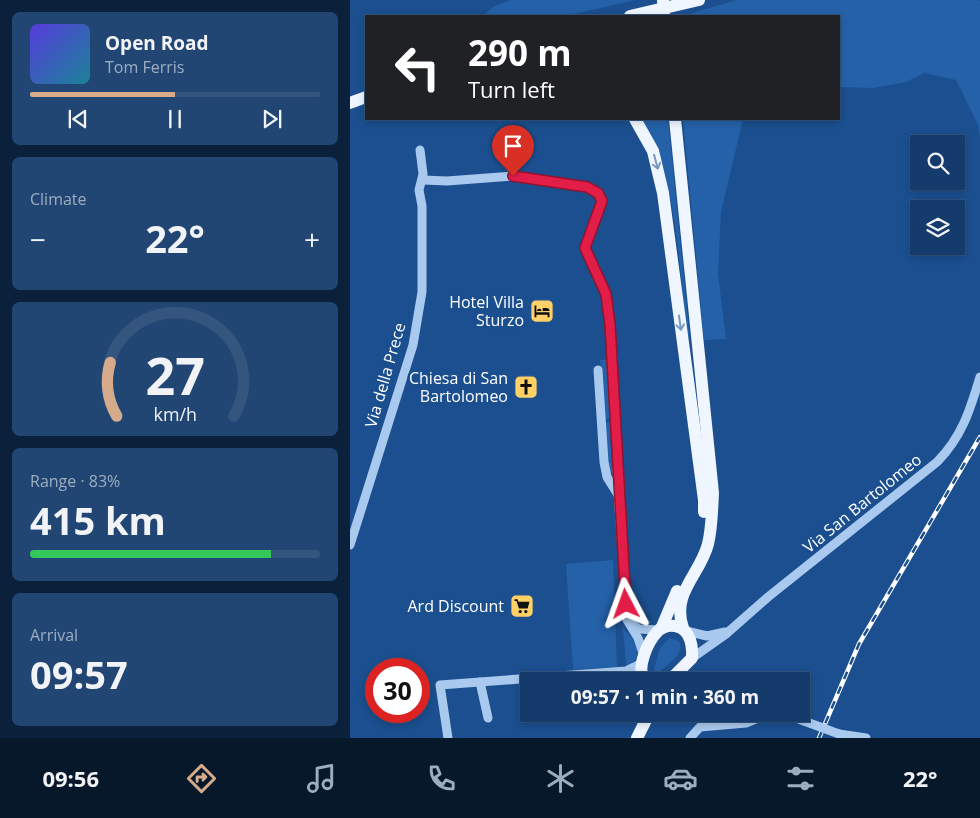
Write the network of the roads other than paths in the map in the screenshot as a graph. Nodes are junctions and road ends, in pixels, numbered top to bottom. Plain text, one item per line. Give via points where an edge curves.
1 (663, 0) edge
2 (699, 0) edge
3 (634, 15) edge
4 (664, 15) edge
5 (365, 97) edge
6 (350, 103) edge
7 (365, 105) edge
8 (350, 110) edge
9 (635, 120) edge
10 (675, 120) edge
11 (420, 150) dead end
12 (423, 180) junction
13 (598, 370) dead end
14 (980, 377) edge
15 (618, 493) junction
16 (710, 530) junction
17 (350, 545) edge
18 (697, 557) junction
19 (627, 620) junction
20 (732, 628) junction
21 (660, 629) junction
22 (684, 630) junction
23 (692, 658) junction
24 (643, 661) junction
25 (612, 672) edge
26 (644, 672) edge
27 (678, 672) edge
28 (520, 680) edge
29 (480, 682) junction
30 (488, 718) dead end
31 (637, 722) edge
32 (645, 722) edge
33 (748, 722) edge
34 (809, 722) edge
35 (448, 738) edge
36 (630, 738) edge
37 (637, 738) edge
38 (690, 738) edge
39 (866, 738) edge

1 - 4 main road, bridge
2 - 3 main road
5 - 6 main road
7 - 8 main road
9 -> 18 main road via 653,151 663,193 704,500
10 - 16 main road via 713,493
11 - 12 street, Via della Prece
12 - 15 street via 513,176 587,187 600,197 602,204 585,248 606,294 614,385
12 - 17 street, Via della Prece via 419,190 422,206 422,292 413,344
13 - 15 street via 604,462 607,477
14 - 20 street, Via San Bartolomeo via 967,420 944,456
15 - 19 street
16 - 18 main road
16 - 22 main road via 705,552 680,600 679,614
18 - 21 main road
19 - 21 street via 639,629
19 - 24 street via 638,638
20 - 22 street via 713,636
20 - 23 street, Via San Bartolomeo
21 - 22 main road via 671,626
21 - 24 main road
22 - 23 main road via 692,644
23 - 27 main road
24 - 25 street via 626,671
24 - 26 main road
28 - 29 street
29 - 30 street
29 - 35 street via 440,685
31 - 36 main road
32 - 37 main road
33 - 38 street via 700,727
34 - 39 street, bridge via 839,734

